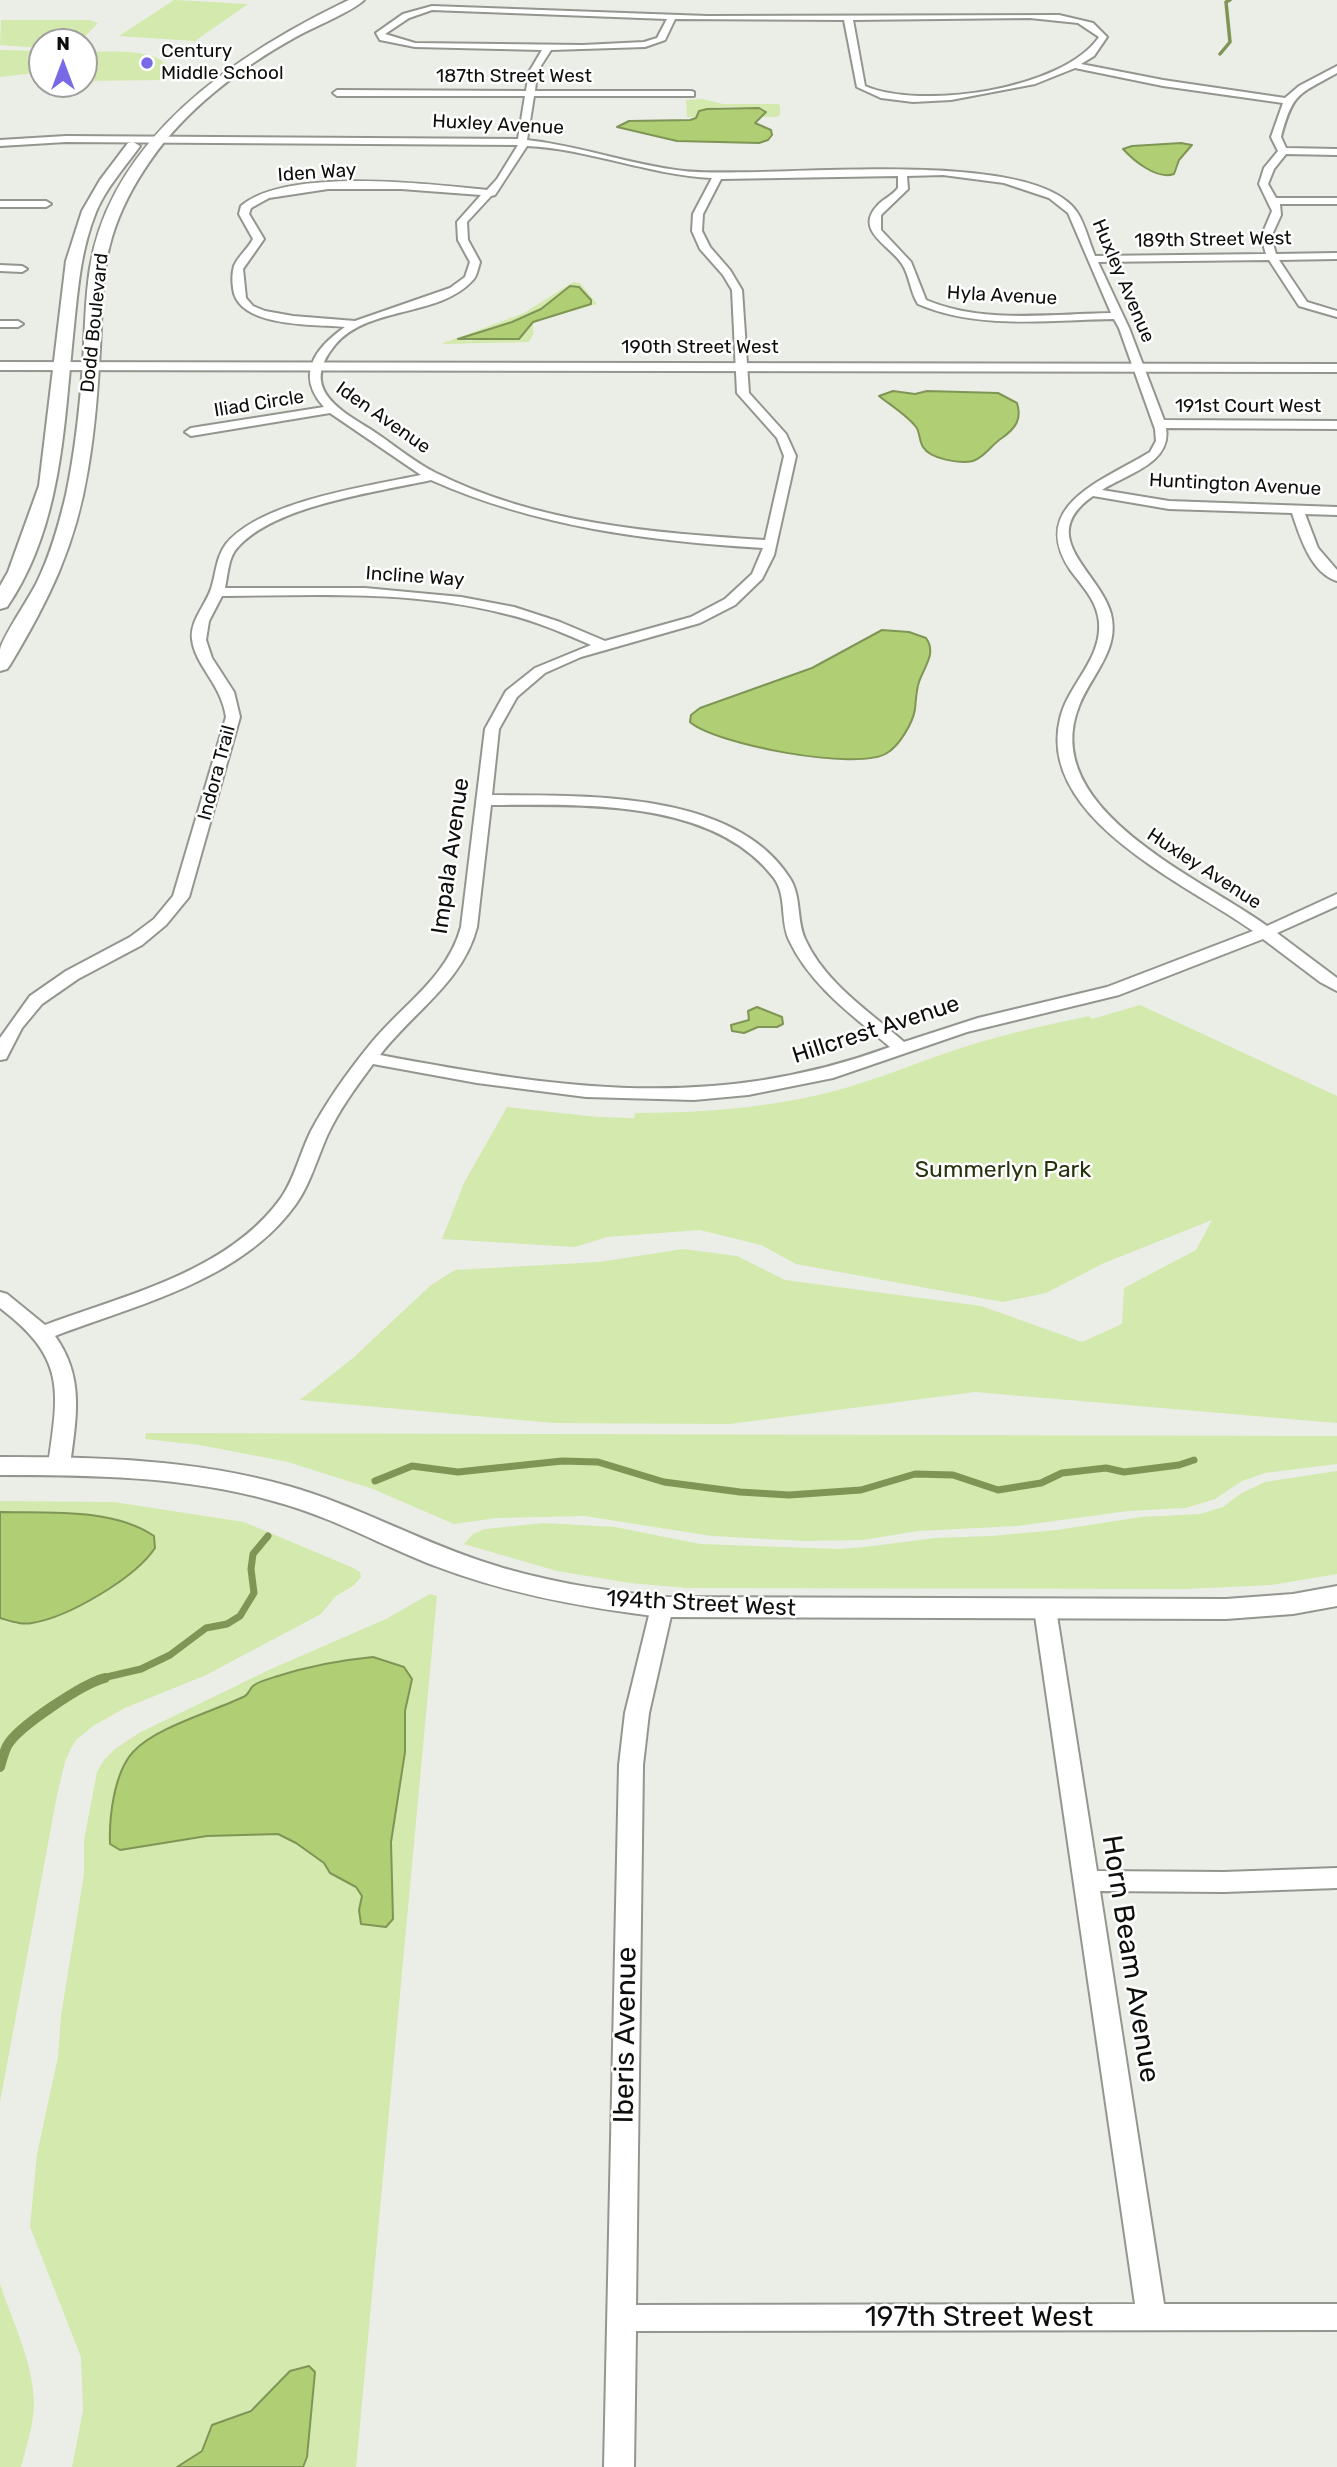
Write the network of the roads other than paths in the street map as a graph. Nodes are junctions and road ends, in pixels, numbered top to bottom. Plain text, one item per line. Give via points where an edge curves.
1 (338, 0) edge
2 (358, 0) edge
3 (672, 17) junction
4 (848, 17) junction
5 (549, 46) junction
6 (1073, 65) junction
7 (1337, 69) edge
8 (193, 88) dead end
9 (337, 93) dead end
10 (691, 94) dead end
11 (531, 95) junction
12 (1287, 101) junction
13 (154, 123) dead end
14 (139, 139) junction
15 (160, 139) junction
16 (523, 142) junction
17 (0, 143) edge
18 (1280, 146) junction
19 (1337, 152) edge
20 (901, 172) junction
21 (717, 176) junction
22 (492, 193) junction
23 (1273, 201) junction
24 (1337, 201) edge
25 (0, 204) edge
26 (46, 204) dead end
27 (1273, 256) junction
28 (1337, 256) edge
29 (1091, 260) junction
30 (0, 268) edge
31 (22, 268) dead end
32 (1337, 314) edge
33 (1118, 316) junction
34 (0, 324) edge
35 (18, 324) dead end
36 (352, 324) junction
37 (0, 366) edge
38 (91, 366) junction
39 (317, 366) junction
40 (62, 367) junction
41 (741, 367) junction
42 (1138, 368) junction
43 (1337, 368) edge
44 (333, 409) junction
45 (1160, 424) junction
46 (1337, 425) edge
47 (191, 432) dead end
48 (432, 476) junction
49 (1090, 492) junction
50 (1298, 510) junction
51 (1337, 511) edge
52 (769, 544) junction
53 (1337, 577) edge
54 (217, 592) junction
55 (0, 603) edge
56 (602, 645) junction
57 (0, 665) edge
58 (484, 800) junction
59 (1337, 899) edge
60 (1265, 932) junction
61 (1337, 986) edge
62 (902, 1049) junction
63 (0, 1055) edge
64 (369, 1058) junction
65 (0, 1298) edge
66 (44, 1334) junction
67 (0, 1466) edge
68 (59, 1466) junction
69 (1337, 1596) edge
70 (662, 1607) junction
71 (1045, 1609) junction
72 (1337, 1878) edge
73 (1086, 1881) junction
74 (1151, 2317) junction
75 (1337, 2317) edge
76 (621, 2318) junction
77 (619, 2467) edge

1 - 8 main road via 250,46
2 - 15 main road, Dodd Boulevard via 233,73
3 - 4 street
3 - 5 street via 665,35 653,43
3 - 5 street via 432,8 406,16 380,33 383,38 415,45
4 - 6 street via 862,87 877,95 937,98 990,94
4 - 6 street via 1074,20 1094,27 1103,37 1096,51
5 - 11 street, Iden Avenue via 533,72
6 - 12 street
7 - 12 street via 1297,88
9 - 11 street, 187th Street West
10 - 11 street, 187th Street West
11 - 16 street, Iden Avenue
12 - 18 street via 1276,137
13 - 14 main road, Dodd Boulevard
14 - 15 street, Huxley Avenue
14 - 17 street
14 - 40 main road, Dodd Boulevard via 89,211 73,261
15 - 16 street, Huxley Avenue
15 - 38 main road, Dodd Boulevard via 120,197 104,238
16 - 21 street, Huxley Avenue via 577,149 662,171
16 - 22 street, Iden Avenue
18 - 19 street
18 - 23 street via 1264,179
20 - 21 street, Huxley Avenue
20 - 29 street, Huxley Avenue via 981,176 1052,196 1072,212
20 - 33 street, Hyla Avenue via 904,188 878,211 875,226 907,263 922,302 971,316
21 - 41 street via 700,210 697,230 706,250 731,276 737,290
22 - 36 street, Iden Avenue via 462,222 463,240 475,262 467,281 433,299
22 - 36 street, Iden Way via 320,187 273,193 246,206 244,214 259,235 238,269 244,304 274,316
23 - 24 street
23 - 27 street via 1276,217 1266,233
25 - 26 street
27 - 28 street, 189th Street West
27 - 29 street, 189th Street West
27 - 32 street via 1303,304
29 - 33 street, Huxley Avenue
30 - 31 street
33 - 42 street, Huxley Avenue
34 - 35 street
36 - 39 street, Iden Avenue via 327,343
37 - 40 street, 190th Street West
38 - 39 street, 190th Street West
38 - 40 street, 190th Street West
38 - 57 main road, Dodd Boulevard via 67,528 34,608
39 - 41 street, 190th Street West
39 - 44 street, Iden Avenue via 316,389
40 - 55 main road, Dodd Boulevard via 45,502 18,572
41 - 42 street, 190th Street West
41 - 52 street, Impala Avenue via 745,398 782,435 790,453
42 - 43 street, 190th Street West
42 - 45 street, Huxley Avenue
44 - 47 street, Iliad Circle
44 - 48 street, Iden Avenue
45 - 46 street, 191st Court West
45 - 49 street, Huxley Avenue via 1162,440 1155,454
48 - 52 street, Iden Avenue via 487,499 563,520 671,538
48 - 54 street, Indora Trail via 311,505 259,525 231,547
49 - 50 street, Huntington Avenue via 1169,505
49 - 60 street, Huxley Avenue via 1069,514 1064,540 1070,558 1101,604 1106,634 1102,653 1073,698 1066,723 1066,749 1075,776 1103,818 1132,846
50 - 51 street, Huntington Avenue
50 - 53 street via 1317,559
52 - 56 street, Impala Avenue via 759,574 725,604 671,628
54 - 56 street, Incline Way via 398,593 452,598 529,614
54 - 63 street, Indora Trail via 201,623 199,639 204,655 229,691 233,717 181,897 136,941 36,1000 14,1027
56 - 58 street, Impala Avenue via 538,674 505,704 492,729
58 - 62 street via 642,806 698,820 742,841 782,878 790,898 792,929 814,967 850,1006
58 - 64 street, Impala Avenue via 468,934 462,950 443,979
59 - 60 street, Hillcrest Avenue
60 - 61 street
60 - 62 street, Hillcrest Avenue via 1114,990 976,1024
62 - 64 street, Hillcrest Avenue via 781,1085 678,1096 554,1090
64 - 66 street, Impala Avenue via 333,1109 288,1202 256,1235 185,1279
65 - 66 street
66 - 68 street via 62,1366 69,1399
67 - 68 street, 194th Street West
68 - 70 street, 194th Street West via 163,1472 263,1489 330,1510 505,1579 568,1595
69 - 71 street, 194th Street West via 1226,1609
70 - 71 street, 194th Street West
70 - 76 street, Iberis Avenue via 645,1672 631,1765
71 - 73 street, Horn Beam Avenue
72 - 73 street
73 - 74 street, Horn Beam Avenue
74 - 75 street, 197th Street West
74 - 76 street, 197th Street West
76 - 77 street, Iberis Avenue

